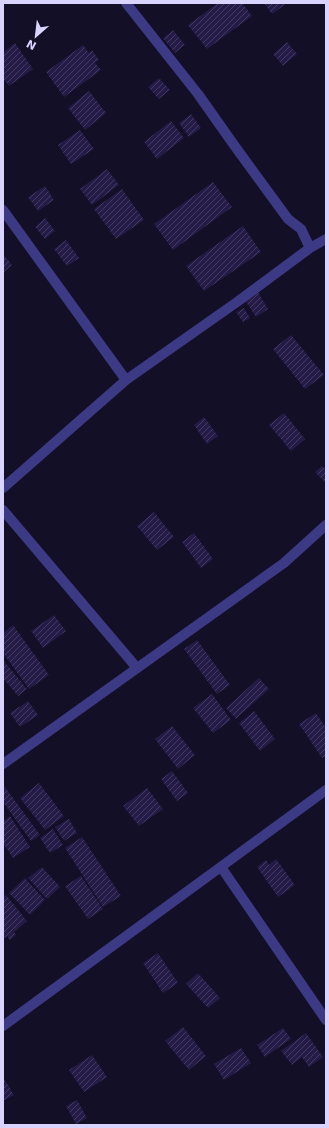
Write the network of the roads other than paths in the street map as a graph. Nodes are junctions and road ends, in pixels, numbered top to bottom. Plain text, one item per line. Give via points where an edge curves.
1 (126, 3) edge
2 (3, 210) edge
3 (3, 224) edge
4 (14, 224) junction
5 (326, 239) edge
6 (310, 248) junction
7 (126, 380) junction
8 (3, 488) edge
9 (3, 510) edge
10 (326, 524) edge
11 (137, 668) junction
12 (3, 764) edge
13 (326, 790) edge
14 (222, 867) junction
15 (326, 1020) edge
16 (3, 1026) edge

1 - 6 street via 198,94 288,219 301,229
2 - 4 street
3 - 4 street
4 - 7 street
5 - 6 street
6 - 7 street
7 - 8 street
9 - 11 street
10 - 11 street via 284,563
11 - 12 street
13 - 14 street
14 - 15 street
14 - 16 street

